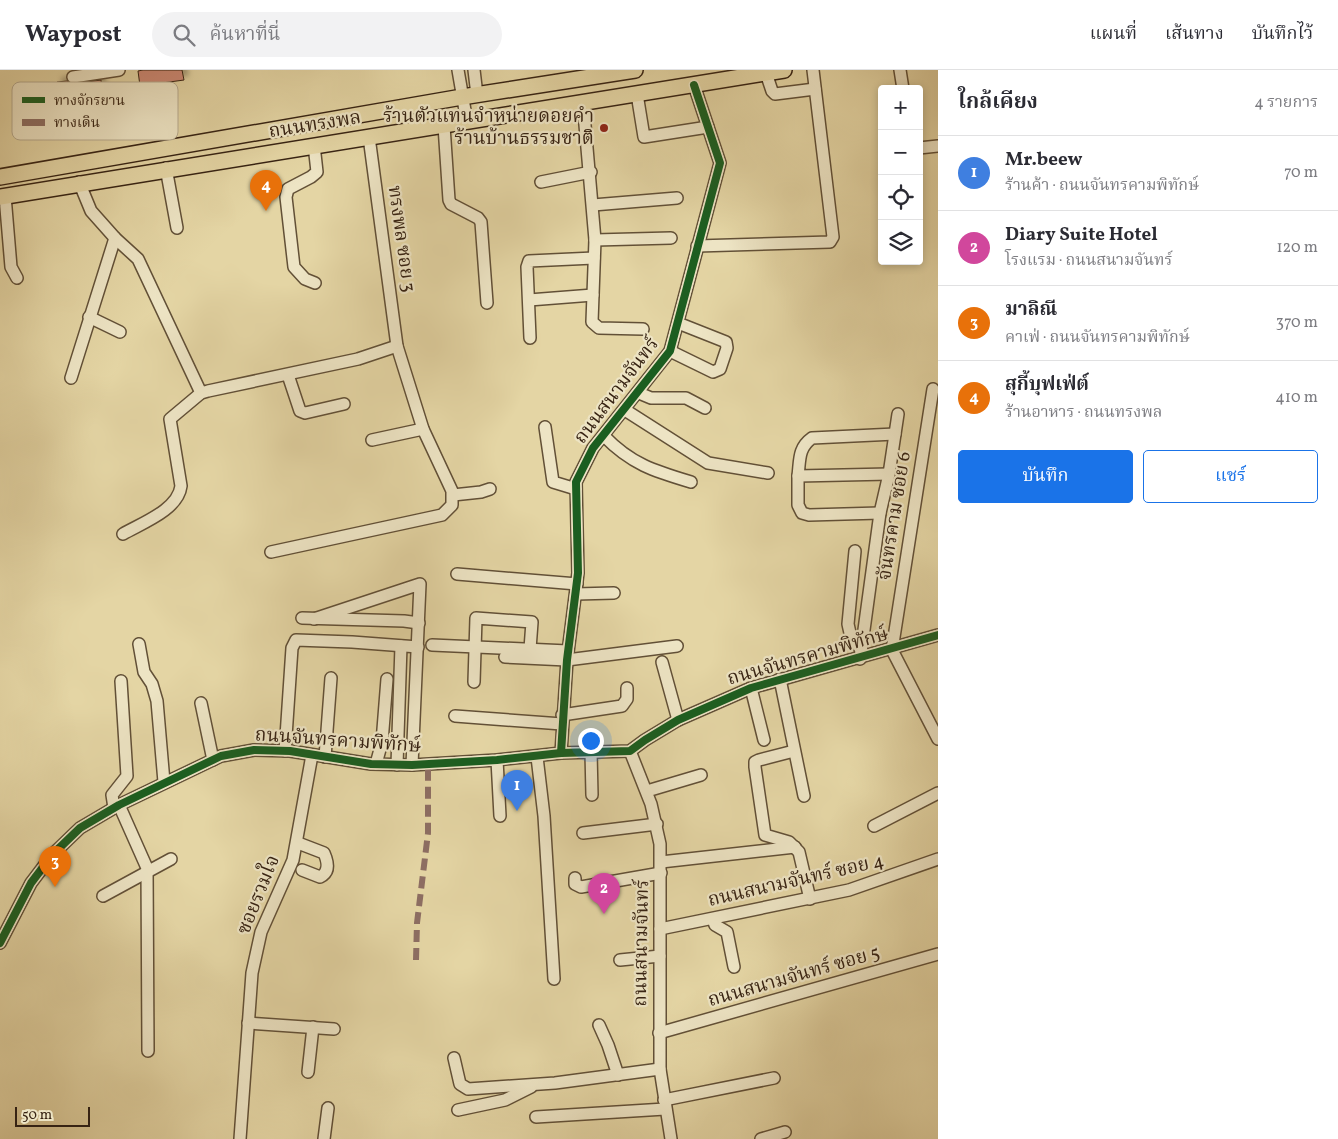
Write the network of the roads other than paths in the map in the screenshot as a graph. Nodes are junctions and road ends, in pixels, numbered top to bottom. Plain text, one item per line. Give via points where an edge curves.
1 (119, 70) edge
2 (458, 70) edge
3 (474, 70) edge
4 (635, 70) edge
5 (784, 70) edge
6 (813, 70) edge
7 (900, 70) edge
8 (766, 73) junction
9 (73, 77) dead end
10 (700, 79) edge
11 (902, 85) edge
12 (815, 89) junction
13 (637, 94) junction
14 (477, 95) junction
15 (462, 97) junction
16 (584, 102) junction
17 (467, 122) junction
18 (444, 126) junction
19 (708, 128) junction
20 (370, 137) junction
21 (314, 145) junction
22 (938, 146) edge
23 (923, 148) edge
24 (166, 168) junction
25 (590, 172) junction
26 (0, 177) edge
27 (79, 182) junction
28 (542, 182) dead end
29 (2, 196) edge
30 (677, 198) dead end
31 (593, 205) junction
32 (177, 228) dead end
33 (115, 238) junction
34 (671, 238) dead end
35 (595, 240) junction
36 (697, 246) junction
37 (594, 258) junction
38 (17, 278) dead end
39 (315, 283) dead end
40 (593, 295) junction
41 (529, 300) junction
42 (487, 303) dead end
43 (89, 317) junction
44 (678, 323) junction
45 (643, 329) dead end
46 (120, 332) dead end
47 (530, 338) dead end
48 (397, 346) junction
49 (670, 351) junction
50 (288, 375) junction
51 (71, 378) dead end
52 (933, 389) dead end
53 (201, 393) junction
54 (639, 393) junction
55 (344, 404) dead end
56 (705, 408) dead end
57 (625, 410) junction
58 (898, 414) dead end
59 (934, 417) edge
60 (545, 427) dead end
61 (423, 429) junction
62 (895, 434) junction
63 (604, 436) junction
64 (372, 440) dead end
65 (768, 473) dead end
66 (889, 474) junction
67 (798, 476) junction
68 (691, 482) dead end
69 (490, 489) dead end
70 (576, 489) junction
71 (453, 495) junction
72 (880, 513) junction
73 (123, 534) dead end
74 (855, 551) dead end
75 (271, 552) dead end
76 (457, 574) dead end
77 (576, 589) junction
78 (614, 593) dead end
79 (420, 624) junction
80 (938, 635) edge
81 (139, 644) dead end
82 (432, 644) dead end
83 (401, 646) junction
84 (677, 646) dead end
85 (418, 647) junction
86 (476, 647) junction
87 (530, 649) junction
88 (892, 650) junction
89 (860, 654) junction
90 (568, 655) junction
91 (505, 657) dead end
92 (662, 662) dead end
93 (331, 678) dead end
94 (387, 679) dead end
95 (780, 679) junction
96 (121, 681) dead end
97 (474, 682) dead end
98 (627, 688) dead end
99 (751, 688) junction
100 (201, 703) dead end
101 (455, 716) dead end
102 (562, 720) junction
103 (678, 720) junction
104 (938, 739) edge
105 (764, 740) dead end
106 (285, 751) junction
107 (630, 751) junction
108 (794, 751) junction
109 (592, 752) junction
110 (561, 753) junction
111 (312, 755) junction
112 (325, 757) junction
113 (537, 757) junction
114 (213, 760) junction
115 (497, 760) junction
116 (376, 764) junction
117 (397, 765) junction
118 (412, 765) junction
119 (701, 775) dead end
120 (164, 782) junction
121 (647, 791) junction
122 (938, 793) edge
123 (592, 795) dead end
124 (804, 796) dead end
125 (116, 806) junction
126 (500, 816) dead end
127 (657, 824) junction
128 (874, 826) dead end
129 (583, 834) dead end
130 (298, 843) junction
131 (795, 847) junction
132 (171, 859) dead end
133 (938, 859) edge
134 (661, 867) junction
135 (302, 870) dead end
136 (147, 872) junction
137 (575, 878) dead end
138 (103, 896) dead end
139 (810, 899) junction
140 (713, 918) junction
141 (660, 929) junction
142 (0, 943) edge
143 (938, 954) edge
144 (660, 956) junction
145 (620, 960) dead end
146 (734, 966) dead end
147 (554, 979) dead end
148 (248, 1023) junction
149 (598, 1025) dead end
150 (313, 1027) junction
151 (334, 1028) dead end
152 (659, 1033) junction
153 (148, 1051) dead end
154 (454, 1058) dead end
155 (660, 1069) junction
156 (308, 1072) dead end
157 (618, 1075) junction
158 (774, 1078) dead end
159 (535, 1084) junction
160 (665, 1105) junction
161 (328, 1108) dead end
162 (458, 1110) dead end
163 (536, 1117) dead end
164 (785, 1132) dead end
165 (240, 1139) edge
166 (324, 1139) edge
167 (671, 1139) edge
168 (761, 1139) edge

1 - 9 street
2 - 15 street
3 - 14 street
4 - 14 main road, ถนนทรงพล
5 - 8 main road, ถนนทรงพล
6 - 12 street
7 - 11 street
8 - 10 main road, ถนนทรงพล
8 - 12 street via 775,94
10 - 13 main road, ถนนทรงพล
10 - 19 street, ถนนสนามจันทร์
12 - 36 street via 834,237 830,242
13 - 16 main road, ถนนทรงพล
13 - 19 street via 644,136
14 - 15 main road, ถนนทรงพล
15 - 17 street
15 - 26 main road, ถนนทรงพล
16 - 17 main road, ถนนทรงพล
16 - 25 street
17 - 18 main road, ถนนทรงพล
18 - 20 main road, ถนนทรงพล
18 - 42 street via 449,200 481,222
19 - 36 street, ถนนสนามจันทร์ via 720,163
20 - 21 main road, ถนนทรงพล
20 - 48 street, ทรงพล ซอย 3
21 - 24 main road, ถนนทรงพล
21 - 39 street via 317,172 288,189 286,197 294,267 305,279
22 - 23 street
24 - 27 main road, ถนนทรงพล
24 - 32 street
25 - 28 street
25 - 31 street
27 - 29 main road, ถนนทรงพล
27 - 33 street via 91,211
29 - 38 street via 11,267
30 - 31 street
31 - 35 street
33 - 43 street
33 - 53 street via 138,258
34 - 35 street
35 - 37 street
36 - 44 street, ถนนสนามจันทร์
37 - 40 street
37 - 41 street via 531,259 527,267
40 - 41 street
40 - 45 street via 594,325 598,328
41 - 47 street
43 - 46 street
43 - 51 street
44 - 49 street, ถนนสนามจันทร์
44 - 49 street via 726,342 727,348 720,368 713,372
48 - 50 street via 358,359
48 - 61 street, ทรงพล ซอย 3
49 - 54 street, ถนนสนามจันทร์
50 - 53 street
50 - 55 street via 300,411 305,413
52 - 59 street, จันทรคาม ซอย 6
53 - 73 street via 170,419 180,496
54 - 56 street via 651,398 686,398
54 - 57 street, ถนนสนามจันทร์
57 - 63 street, ถนนสนามจันทร์
57 - 65 street via 708,463
58 - 62 street
59 - 88 street, จันทรคาม ซอย 6
60 - 70 street via 553,482
61 - 64 street
61 - 71 street, ทรงพล ซอย 3
62 - 66 street
62 - 67 street via 812,438 803,445
63 - 68 street via 621,453 644,466
63 - 70 street, ถนนสนามจันทร์ via 584,464
66 - 67 street
66 - 72 street
67 - 72 street via 798,506 802,513
69 - 71 street
70 - 77 street, ถนนสนามจันทร์
71 - 75 street via 452,506 442,515
72 - 89 street
74 - 89 street via 848,624
76 - 77 street
77 - 78 street
77 - 90 street, ถนนสนามจันทร์
79 - 79 street via 404,621 308,619 420,584
79 - 85 street
80 - 88 street, ถนนจันทรคามพิทักษ์
81 - 120 street via 144,672 157,701
82 - 86 street
83 - 85 street
83 - 106 street via 296,640 292,648
83 - 117 street
84 - 90 street
85 - 118 street
86 - 87 street
86 - 87 street via 476,618 532,622
86 - 97 street
87 - 90 street
88 - 89 street, ถนนจันทรคามพิทักษ์
88 - 104 street
89 - 95 street, ถนนจันทรคามพิทักษ์
90 - 91 street
90 - 102 street, ถนนสนามจันทร์
92 - 103 street
93 - 112 street
94 - 116 street via 382,742
95 - 99 street, ถนนจันทรคามพิทักษ์
95 - 108 street
96 - 125 street via 127,776 112,794
98 - 102 street via 627,699 622,706
99 - 103 street, ถนนจันทรคามพิทักษ์
99 - 105 street
100 - 114 street
101 - 102 street
102 - 110 street, ถนนสนามจันทร์
103 - 107 street, ถนนจันทรคามพิทักษ์
106 - 111 street, ถนนจันทรคามพิทักษ์
106 - 114 street, ถนนจันทรคามพิทักษ์ via 254,750
107 - 109 street, ถนนจันทรคามพิทักษ์
107 - 121 street, ถนนสนามจันทร์
108 - 124 street
108 - 131 street via 759,760 755,767 765,835
109 - 110 street, ถนนจันทรคามพิทักษ์
109 - 123 street
110 - 113 street, ถนนจันทรคามพิทักษ์
111 - 112 street, ถนนจันทรคามพิทักษ์
111 - 130 street, ซอยรวมใจ
112 - 116 street, ถนนจันทรคามพิทักษ์
113 - 115 street, ถนนจันทรคามพิทักษ์
113 - 147 street
114 - 120 street, ถนนจันทรคามพิทักษ์
115 - 118 street, ถนนจันทรคามพิทักษ์
115 - 126 street
116 - 117 street, ถนนจันทรคามพิทักษ์
117 - 118 street, ถนนจันทรคามพิทักษ์
119 - 121 street
120 - 125 street, ถนนจันทรคามพิทักษ์
121 - 127 street, ถนนสนามจันทร์
122 - 128 street
125 - 136 street via 142,855
125 - 142 street, ถนนจันทรคามพิทักษ์ via 80,828 53,854 31,884
127 - 129 street
127 - 134 street, ถนนสนามจันทร์
130 - 135 street via 324,853 327,860 325,874 320,877
130 - 148 street, ซอยรวมใจ via 294,860 256,948
131 - 134 street
131 - 139 street
132 - 136 street
133 - 139 street, ถนนสนามจันทร์ ซอย 4 via 881,881
134 - 137 street via 580,887
134 - 141 street, ถนนสนามจันทร์
136 - 138 street
136 - 153 street
139 - 140 street, ถนนสนามจันทร์ ซอย 4
140 - 141 street, ถนนสนามจันทร์ ซอย 4
140 - 146 street via 715,925 727,932
141 - 144 street, ถนนสนามจันทร์
143 - 152 street, ถนนสนามจันทร์ ซอย 5
144 - 145 street
144 - 152 street, ถนนสนามจันทร์
148 - 150 street
148 - 165 street, ซอยรวมใจ
149 - 157 street
150 - 151 street
150 - 156 street
152 - 155 street, ถนนสนามจันทร์
154 - 159 street via 462,1087 468,1089
155 - 157 street
155 - 160 street, ถนนสนามจันทร์
157 - 159 street
158 - 160 street
159 - 162 street via 505,1100
160 - 163 street
160 - 167 street, ถนนสนามจันทร์
161 - 166 street
164 - 168 street

